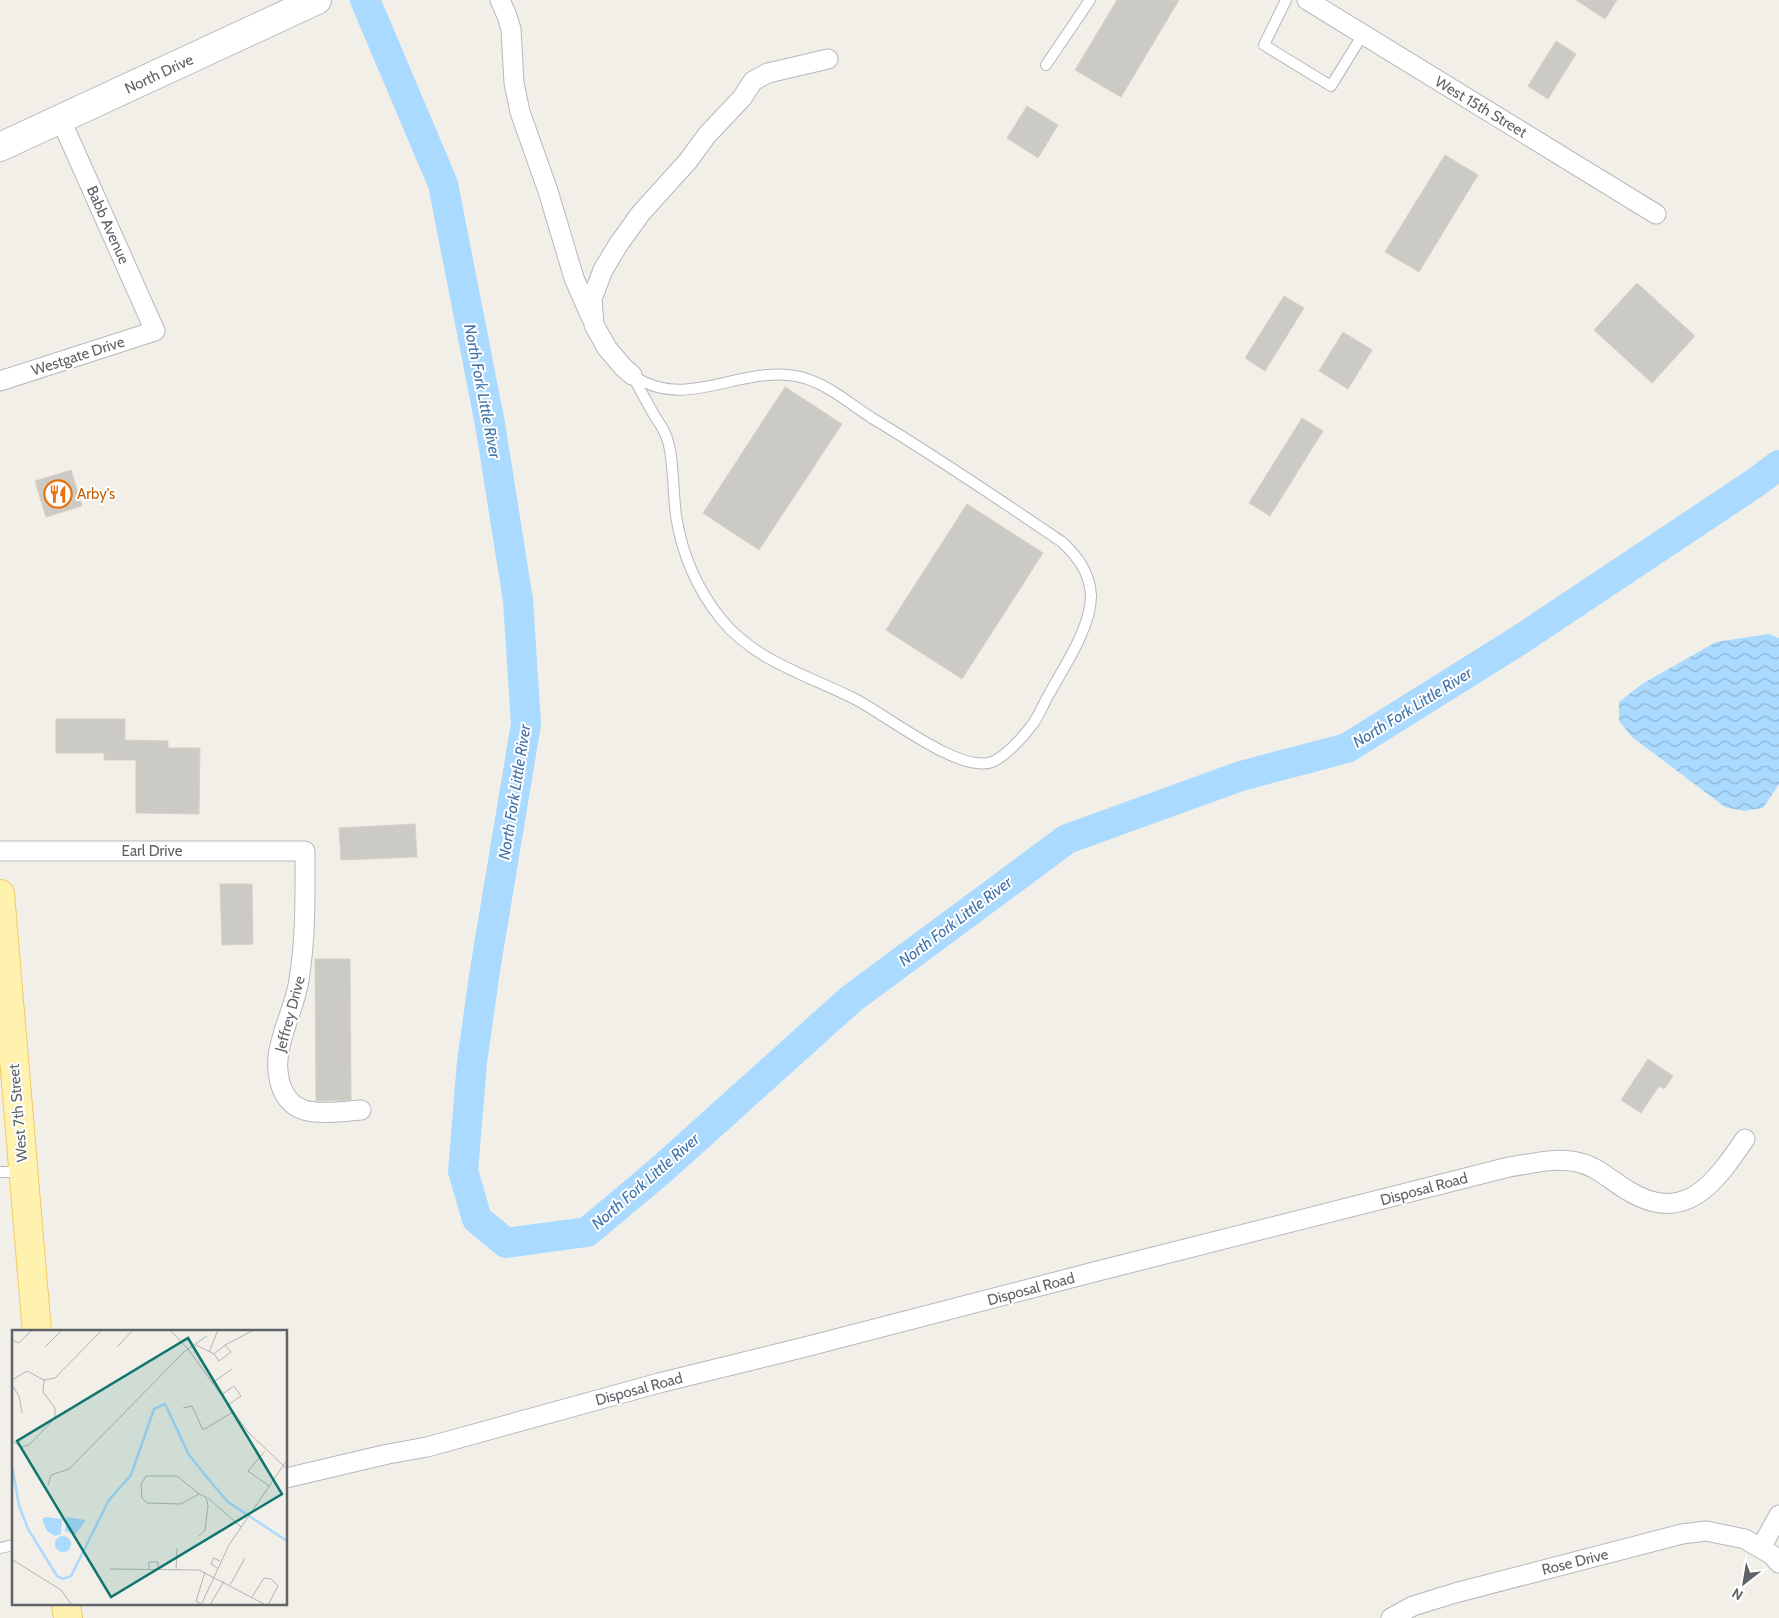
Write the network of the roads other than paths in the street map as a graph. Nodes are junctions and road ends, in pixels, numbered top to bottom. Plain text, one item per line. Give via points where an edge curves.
1 (500, 0) edge
2 (1090, 0) edge
3 (1286, 0) edge
4 (1307, 0) edge
5 (311, 3) edge
6 (1363, 34) junction
7 (828, 59) dead end
8 (1046, 65) dead end
9 (61, 120) junction
10 (0, 147) edge
11 (1656, 214) dead end
12 (594, 325) junction
13 (155, 331) joint
14 (632, 375) junction
15 (0, 381) edge
16 (0, 850) edge
17 (305, 851) joint
18 (0, 894) edge
19 (1, 927) edge
20 (6, 1036) edge
21 (361, 1110) dead end
22 (1746, 1139) dead end
23 (12, 1172) edge
24 (37, 1330) edge
25 (288, 1478) edge
26 (1779, 1515) edge
27 (1761, 1548) junction
28 (1779, 1563) edge
29 (1391, 1618) edge

1 - 12 street via 511,30 514,83 520,112 574,278
2 - 8 lane
3 - 6 lane via 1264,46 1331,86
4 - 6 street, West 15th Street
5 - 9 main road, North Drive
6 - 11 street, West 15th Street
7 - 12 street via 768,73 753,81 742,98 641,213 618,245 603,270 592,299
9 - 10 main road, North Drive
9 - 13 street, Babb Avenue
12 - 14 street via 607,348
13 - 15 street, Westgate Drive
14 - 14 lane via 664,428 669,446 676,516 692,574 730,629 773,661 854,698 956,758 980,764 992,762 1014,746 1033,724 1076,644 1089,609 1090,585 1086,573 1080,561 1062,542 815,381 790,375 749,376 676,391 653,387
16 - 17 street, Earl Drive
17 - 21 street, Jeffrey Drive via 303,959 298,990 279,1048 279,1080 291,1102 305,1110
18 - 19 main road, West 7th Street
19 - 20 main road, West 7th Street
20 - 23 main road, West 7th Street
22 - 25 street, Disposal Road via 1704,1189 1682,1202 1668,1204 1640,1197 1600,1171 1577,1162 1548,1161 1509,1168 659,1383 427,1447
23 - 24 main road, West 7th Street
26 - 27 street
27 - 28 street, Rose Drive
27 - 29 street, Rose Drive via 1745,1539 1706,1531 1682,1534 1455,1593 1413,1606

